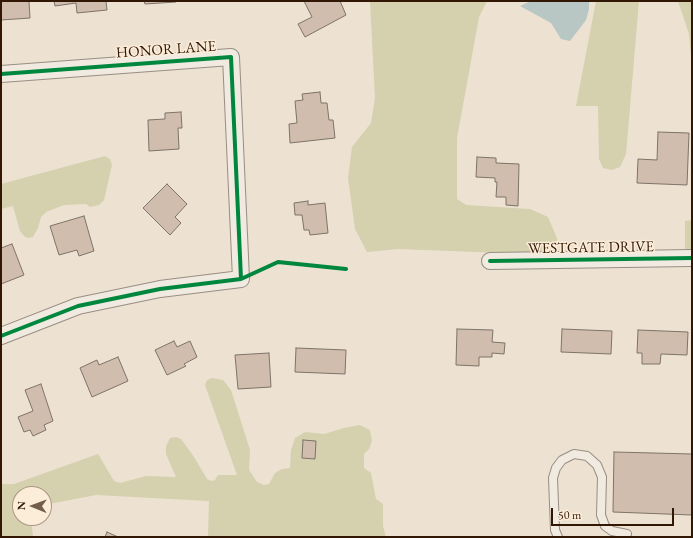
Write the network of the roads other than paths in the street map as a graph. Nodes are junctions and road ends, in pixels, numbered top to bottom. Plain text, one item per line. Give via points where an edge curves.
1 (1, 74) edge
2 (692, 258) edge
3 (490, 261) dead end
4 (1, 336) edge
5 (627, 534) dead end
6 (558, 537) edge

1 - 4 street, HONOR LANE via 230,57 241,279 160,289 78,306
2 - 3 street, WESTGATE DRIVE
5 - 6 lane via 612,531 605,526 602,515 602,477 597,465 587,456 574,454 562,460 553,478 555,530

